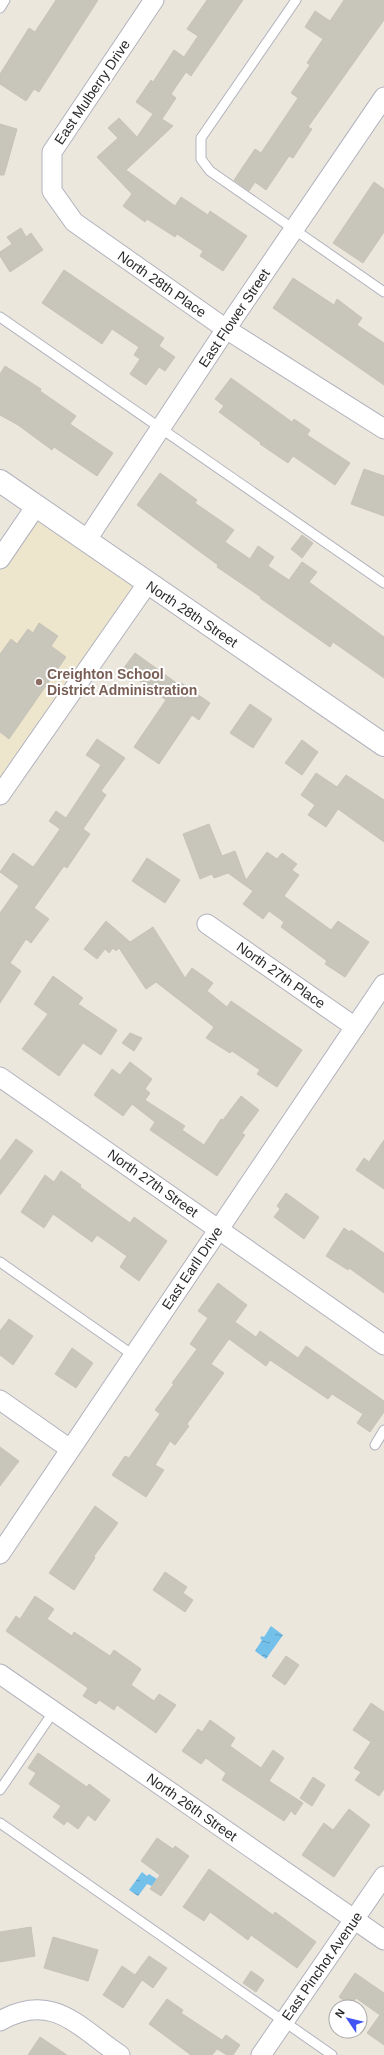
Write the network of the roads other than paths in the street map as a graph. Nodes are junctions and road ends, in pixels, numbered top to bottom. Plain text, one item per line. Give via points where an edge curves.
1 (5, 0) edge
2 (154, 0) edge
3 (296, 0) edge
4 (0, 8) edge
5 (384, 97) edge
6 (52, 191) joint
7 (294, 229) junction
8 (384, 292) edge
9 (0, 317) edge
10 (226, 329) junction
11 (161, 427) junction
12 (384, 429) edge
13 (0, 481) edge
14 (36, 506) junction
15 (86, 541) junction
16 (0, 559) edge
17 (384, 583) edge
18 (148, 584) junction
19 (384, 745) edge
20 (0, 795) edge
21 (207, 924) dead end
22 (384, 984) edge
23 (354, 1027) junction
24 (0, 1077) edge
25 (219, 1228) junction
26 (0, 1262) edge
27 (384, 1345) edge
28 (134, 1355) junction
29 (0, 1400) edge
30 (384, 1430) edge
31 (375, 1445) dead end
32 (70, 1449) junction
33 (3, 1542) edge
34 (0, 1674) edge
35 (54, 1711) junction
36 (0, 1790) edge
37 (0, 1823) edge
38 (384, 1876) edge
39 (355, 1920) junction
40 (384, 1940) edge
41 (0, 2021) edge
42 (283, 2021) junction
43 (117, 2054) edge
44 (261, 2055) edge
45 (332, 2055) edge

1 - 4 lane
2 - 6 street, East Mulberry Drive via 52,152
3 - 7 lane via 201,138 201,159 210,171
5 - 7 street, East Flower Street
6 - 10 street, North 28th Place via 74,222
7 - 8 lane
7 - 10 street, East Flower Street
9 - 11 lane
10 - 11 street, East Flower Street
10 - 12 street, North 28th Place
11 - 15 street, East Flower Street
11 - 17 lane
13 - 14 street, North 28th Street
14 - 15 street, North 28th Street
14 - 16 street
15 - 18 street, North 28th Street
18 - 19 street, North 28th Street
18 - 20 street
21 - 23 street, North 27th Place
22 - 23 street, East Earll Drive
23 - 25 street, East Earll Drive
24 - 25 street, North 27th Street
25 - 27 street, North 27th Street
25 - 28 street, East Earll Drive
26 - 28 lane
28 - 32 street, East Earll Drive
29 - 32 street
30 - 31 lane
32 - 33 street, East Earll Drive
34 - 35 street, North 26th Street
35 - 36 lane
35 - 39 street, North 26th Street
37 - 42 lane
38 - 39 street, East Pinchot Avenue
39 - 40 street, North 26th Street
39 - 42 street, East Pinchot Avenue
41 - 43 street via 26,2009 64,2015
42 - 44 street, East Pinchot Avenue
42 - 45 lane

